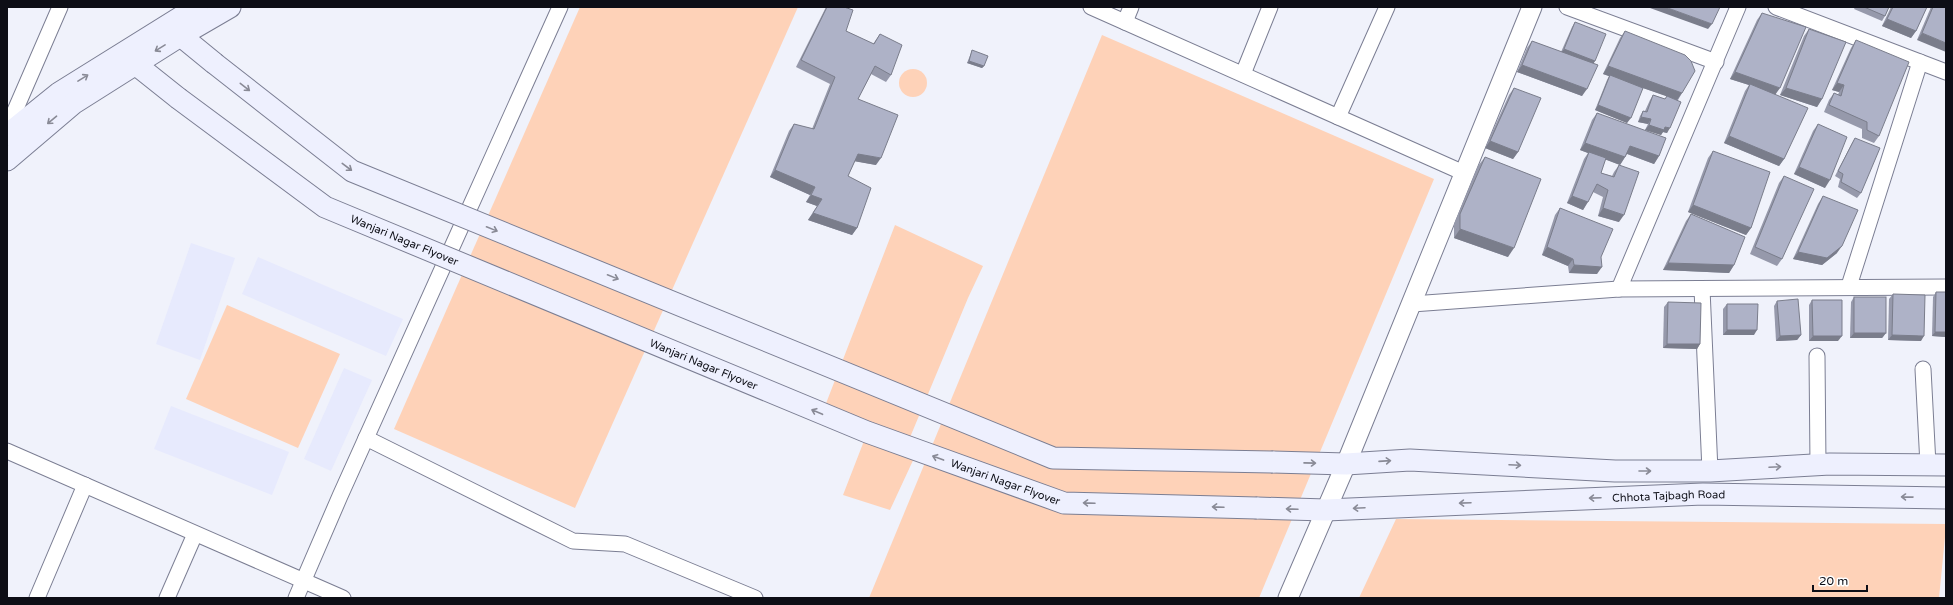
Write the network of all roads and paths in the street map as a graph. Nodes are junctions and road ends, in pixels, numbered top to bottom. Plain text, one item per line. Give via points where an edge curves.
1 (60, 7) edge
2 (197, 7) edge
3 (230, 7) edge
4 (560, 7) edge
5 (1091, 7) edge
6 (1131, 7) edge
7 (1270, 7) edge
8 (1387, 7) edge
9 (1532, 7) edge
10 (1567, 7) edge
11 (1738, 7) edge
12 (1776, 7) edge
13 (1125, 22) junction
14 (174, 30) junction
15 (128, 59) junction
16 (1716, 62) junction
17 (1920, 62) junction
18 (1946, 72) edge
19 (1242, 74) junction
20 (1338, 117) junction
21 (7, 129) edge
22 (7, 135) edge
23 (7, 160) edge
24 (1464, 173) junction
25 (1849, 286) junction
26 (1946, 287) edge
27 (1620, 289) junction
28 (1702, 289) junction
29 (1412, 304) junction
30 (1816, 356) dead end
31 (1923, 369) dead end
32 (366, 438) junction
33 (7, 451) edge
34 (1346, 464) junction
35 (1818, 465) junction
36 (1937, 465) edge
37 (1710, 470) junction
38 (85, 485) junction
39 (1946, 498) edge
40 (1326, 510) junction
41 (195, 534) junction
42 (303, 581) junction
43 (37, 598) edge
44 (167, 598) edge
45 (296, 598) edge
46 (343, 598) edge
47 (756, 598) edge
48 (1288, 598) edge

1 - 21 street
2 - 14 main road
3 - 14 main road
4 - 32 street
5 - 13 street
6 - 13 street
7 - 19 street
8 - 20 street
9 - 24 street
10 - 16 street
11 - 16 street
12 - 17 street
13 - 19 street
14 - 15 main road
14 -> 34 main road, bridge via 352,170 1053,458
22 -> 15 main road via 59,93
15 -> 23 main road
40 -> 15 main road, Wanjari Nagar Flyover, bridge via 1064,503 867,432 325,207
16 - 27 street
17 - 18 street
17 - 25 street
19 - 20 street
20 - 24 street
24 - 29 street
25 - 26 street
25 - 28 street
27 - 28 street
27 - 29 street
28 - 37 street
29 - 34 street
30 - 35 street
31 - 36 street
32 - 42 street
32 - 47 street via 573,541 625,544
33 - 38 street
34 -> 37 main road via 1410,460 1615,471
34 - 40 street
35 - 36 main road
37 -> 35 main road
38 - 41 street
38 - 43 street
39 -> 40 main road, Chhota Tajbagh Road via 1703,494
40 - 48 street
41 - 42 street
41 - 44 street
42 - 45 street
42 - 46 street

